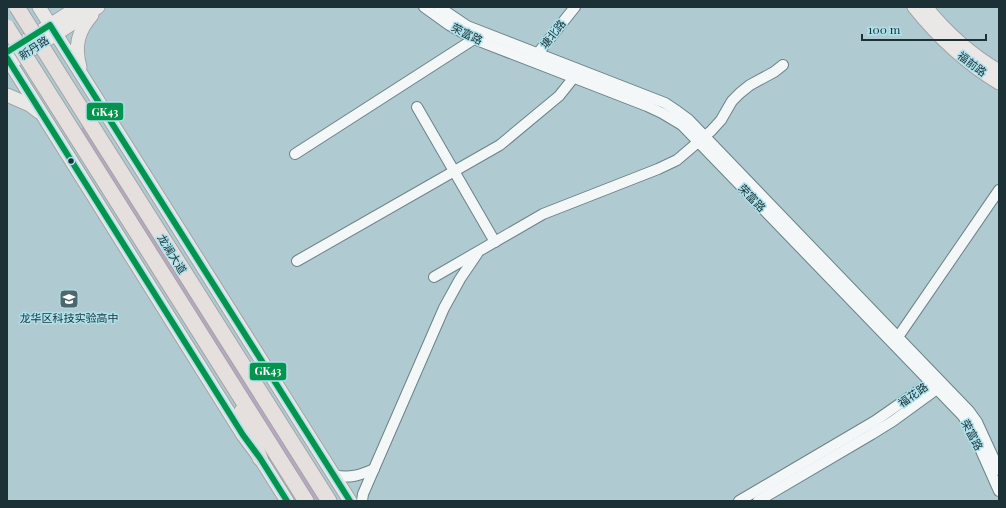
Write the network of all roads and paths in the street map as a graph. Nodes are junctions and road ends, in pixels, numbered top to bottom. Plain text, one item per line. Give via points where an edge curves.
1 (17, 7) edge
2 (39, 7) edge
3 (78, 7) edge
4 (99, 7) edge
5 (424, 7) edge
6 (439, 7) edge
7 (575, 7) edge
8 (914, 7) edge
9 (926, 7) edge
10 (7, 27) edge
11 (53, 30) junction
12 (474, 39) junction
13 (535, 58) junction
14 (8, 60) edge
15 (783, 65) dead end
16 (999, 71) edge
17 (573, 77) junction
18 (85, 80) junction
19 (999, 83) edge
20 (7, 95) edge
21 (417, 106) dead end
22 (49, 124) junction
23 (702, 140) junction
24 (295, 154) dead end
25 (454, 171) junction
26 (999, 190) edge
27 (495, 242) junction
28 (479, 251) junction
29 (297, 261) dead end
30 (434, 277) dead end
31 (898, 337) junction
32 (230, 381) junction
33 (936, 384) junction
34 (260, 458) junction
35 (374, 469) junction
36 (999, 470) edge
37 (334, 475) junction
38 (999, 492) edge
39 (286, 501) edge
40 (306, 501) edge
41 (329, 501) edge
42 (350, 501) edge
43 (362, 501) edge
44 (739, 501) edge
45 (758, 501) edge

1 - 41 highway, 龙澜大道, bridge
2 - 11 main road
3 - 11 main road, 新丹路
4 - 11 main road, 新丹路
4 - 18 main road via 78,36 76,45
5 - 12 street, 荣富路 via 449,26
6 - 13 street, 荣富路 via 467,26
7 - 13 street, 塘北路
8 - 19 main road, 福前路 via 947,43
9 - 16 main road, 福前路 via 958,40
10 - 32 highway, 龙澜大道, bridge
11 - 14 main road, 新丹路
11 - 18 main road
12 - 13 street, 荣富路
12 - 24 street
13 - 17 street, 荣富路
13 - 23 street, 荣富路 via 665,103 688,119
14 - 22 main road
15 - 23 street via 740,93
17 - 23 street, 荣富路 via 662,113
17 - 25 street via 559,96 508,139
18 - 37 main road
20 - 22 main road via 30,105
21 - 25 street
22 - 34 main road via 243,435
23 - 27 street via 668,165 543,214
23 - 31 street, 荣富路
23 - 33 street, 荣富路
25 - 27 street
25 - 29 street
26 - 31 street
27 - 28 street
28 - 30 street
28 - 35 street via 444,308
31 - 33 street, 荣富路
32 - 34 highway
32 - 40 highway, 龙澜大道
33 - 36 street, 荣富路 via 969,411 977,422
33 - 38 street, 荣富路 via 970,427
33 - 44 street, 福花路
33 - 45 street, 福花路 via 877,431
34 - 39 main road
35 - 37 street via 359,476
35 - 43 street
37 - 42 main road

